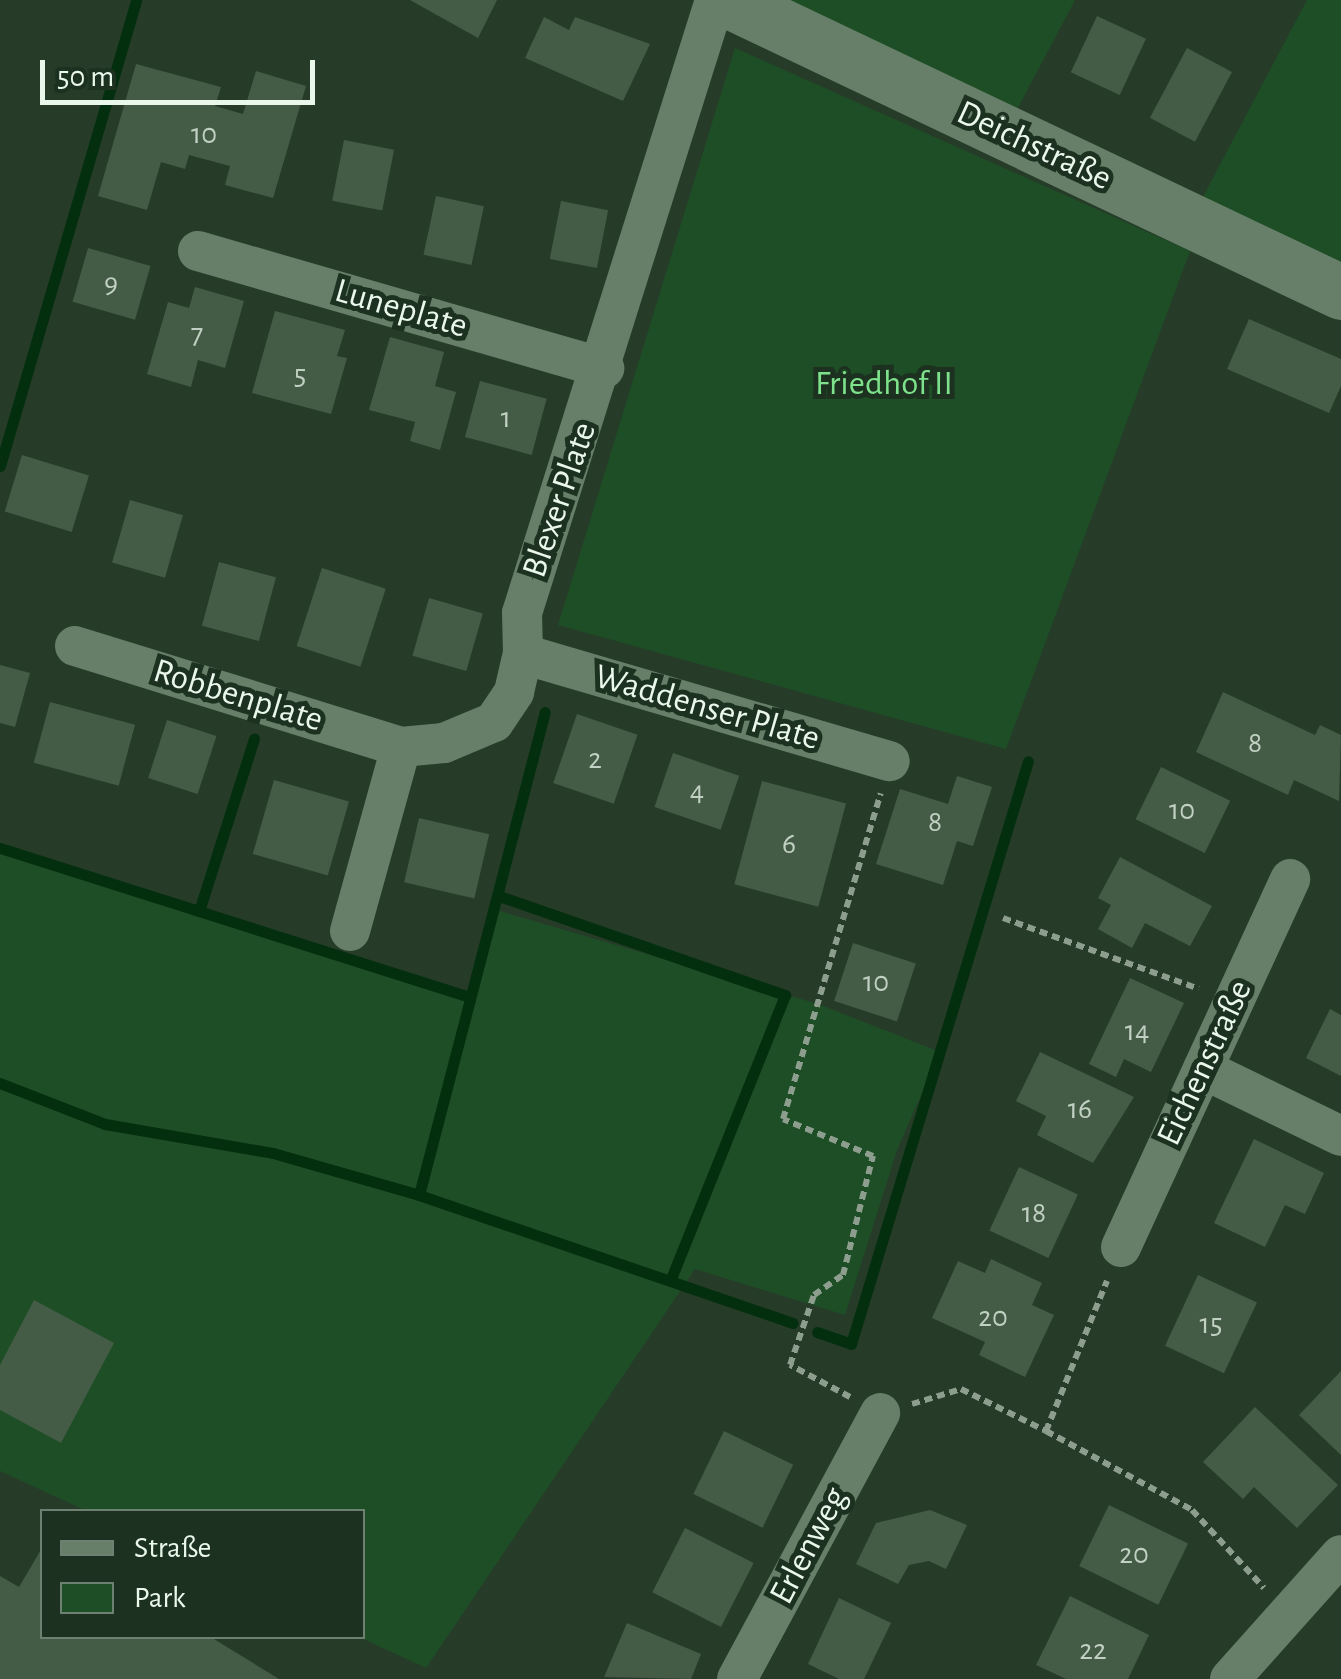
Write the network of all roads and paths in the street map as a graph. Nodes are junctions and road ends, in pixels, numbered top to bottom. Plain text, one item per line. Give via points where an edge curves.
1 (715, 0) edge
2 (727, 0) edge
3 (198, 251) dead end
4 (1341, 292) edge
5 (604, 368) junction
6 (75, 646) dead end
7 (523, 654) junction
8 (400, 747) junction
9 (890, 761) joint
10 (1290, 880) dead end
11 (1003, 918) dead end
12 (350, 932) dead end
13 (1234, 1002) junction
14 (1203, 1069) junction
15 (1341, 1136) edge
16 (1121, 1248) joint
17 (880, 1413) junction
18 (1046, 1431) junction
19 (1341, 1556) edge
20 (1288, 1615) junction
21 (738, 1679) edge
22 (1230, 1679) edge

1 - 5 street, Blexer Plate
2 - 4 street, Deichstraße
3 - 5 street, Luneplate
5 - 7 street, Blexer Plate via 522,613
6 - 8 street, Robbenplate
7 - 8 street, Blexer Plate via 514,692 494,722 444,743
7 - 9 street, Waddenser Plate
8 - 12 street
9 - 17 path via 783,1120 873,1156 843,1275 814,1295 790,1365
10 - 13 street, Eichenstraße
11 - 13 path
13 - 14 street, Eichenstraße
14 - 15 street
14 - 16 street, Eichenstraße
16 - 18 path
17 - 18 path via 961,1389
17 - 21 street, Erlenweg
18 - 20 path via 1192,1510
19 - 20 street
20 - 22 street

